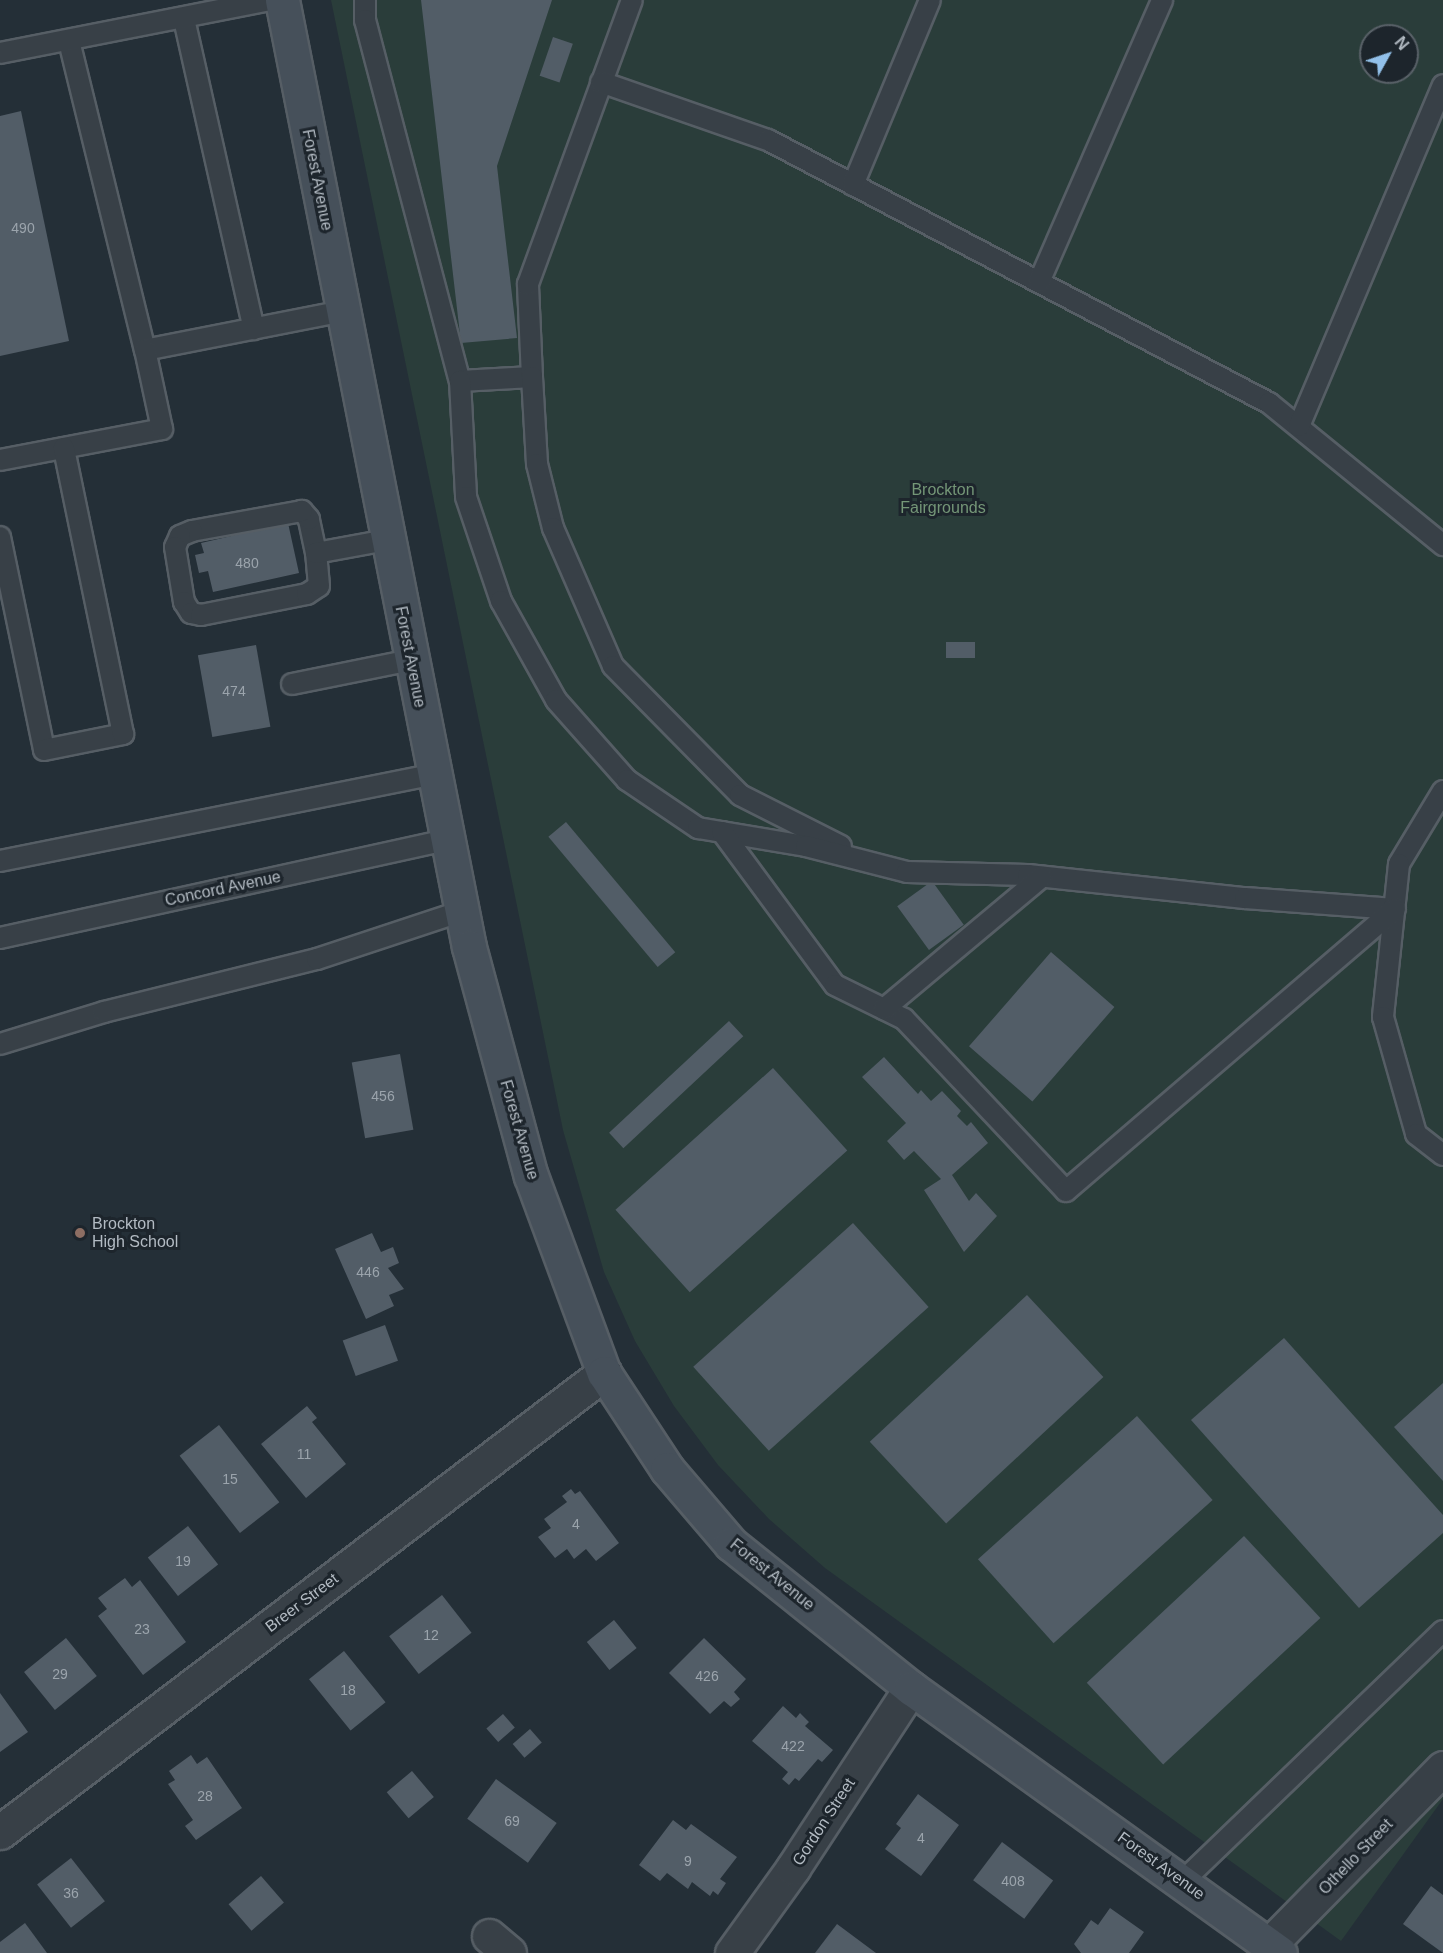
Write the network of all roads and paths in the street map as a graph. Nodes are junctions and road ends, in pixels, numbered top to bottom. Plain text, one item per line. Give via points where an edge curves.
1 (271, 0) edge
2 (282, 0) edge
3 (365, 0) edge
4 (632, 0) edge
5 (930, 0) edge
6 (1162, 0) edge
7 (184, 19) junction
8 (69, 41) junction
9 (0, 53) edge
10 (601, 82) junction
11 (1443, 85) edge
12 (853, 185) junction
13 (1039, 282) junction
14 (343, 311) junction
15 (254, 328) junction
16 (145, 350) junction
17 (532, 377) junction
18 (460, 381) junction
19 (1299, 426) junction
20 (64, 448) junction
21 (0, 460) edge
22 (0, 537) edge
23 (387, 540) junction
24 (1443, 545) edge
25 (316, 553) junction
26 (411, 660) junction
27 (292, 684) dead end
28 (435, 774) junction
29 (1443, 791) edge
30 (722, 832) junction
31 (447, 840) junction
32 (0, 861) edge
33 (874, 864) junction
34 (1042, 877) junction
35 (1395, 909) junction
36 (462, 911) junction
37 (0, 938) edge
38 (884, 1009) junction
39 (0, 1044) edge
40 (1443, 1155) edge
41 (604, 1373) junction
42 (1443, 1631) edge
43 (911, 1688) junction
44 (1443, 1768) edge
45 (0, 1832) edge
46 (1182, 1882) junction
47 (1275, 1949) edge
48 (732, 1953) edge

1 - 7 lane
2 - 14 street, Forest Avenue
3 - 18 lane via 365,20
4 - 10 lane
5 - 12 lane
6 - 13 lane
7 - 8 lane
7 - 15 lane
8 - 9 lane
8 - 16 lane
10 - 12 lane via 768,140
10 - 17 lane via 528,284
11 - 19 lane
12 - 13 lane
13 - 19 lane via 1269,403
14 - 15 lane
14 - 23 street, Forest Avenue
15 - 16 lane
16 - 20 lane via 162,429
17 - 18 lane
17 - 33 lane via 537,464 554,528 613,666 740,795
18 - 30 lane via 466,497 501,601 556,700 627,780 698,828
19 - 24 lane
20 - 21 lane
20 - 22 lane via 123,734 44,750
23 - 25 lane
23 - 26 street, Forest Avenue
25 - 25 lane via 319,586 307,594 201,615 191,613 184,602 175,548 180,536 192,531 302,511 309,519
26 - 27 lane
26 - 28 street, Forest Avenue
28 - 31 street, Forest Avenue
28 - 32 lane
29 - 35 lane via 1399,864
30 - 33 lane via 806,846
30 - 38 lane via 835,985
31 - 36 street, Forest Avenue
31 - 37 lane, Concord Avenue
33 - 34 lane via 907,872
34 - 35 lane
34 - 38 lane
35 - 38 lane via 1066,1191 904,1019
35 - 40 lane via 1383,1017 1416,1134
36 - 39 lane via 317,959 126,1006
36 - 41 street, Forest Avenue via 531,1176
41 - 43 street, Forest Avenue via 667,1469 731,1544
41 - 45 street, Breer Street
42 - 46 lane
43 - 46 street, Forest Avenue
43 - 48 street, Gordon Street
44 - 47 street, Othello Street
46 - 47 street, Forest Avenue

